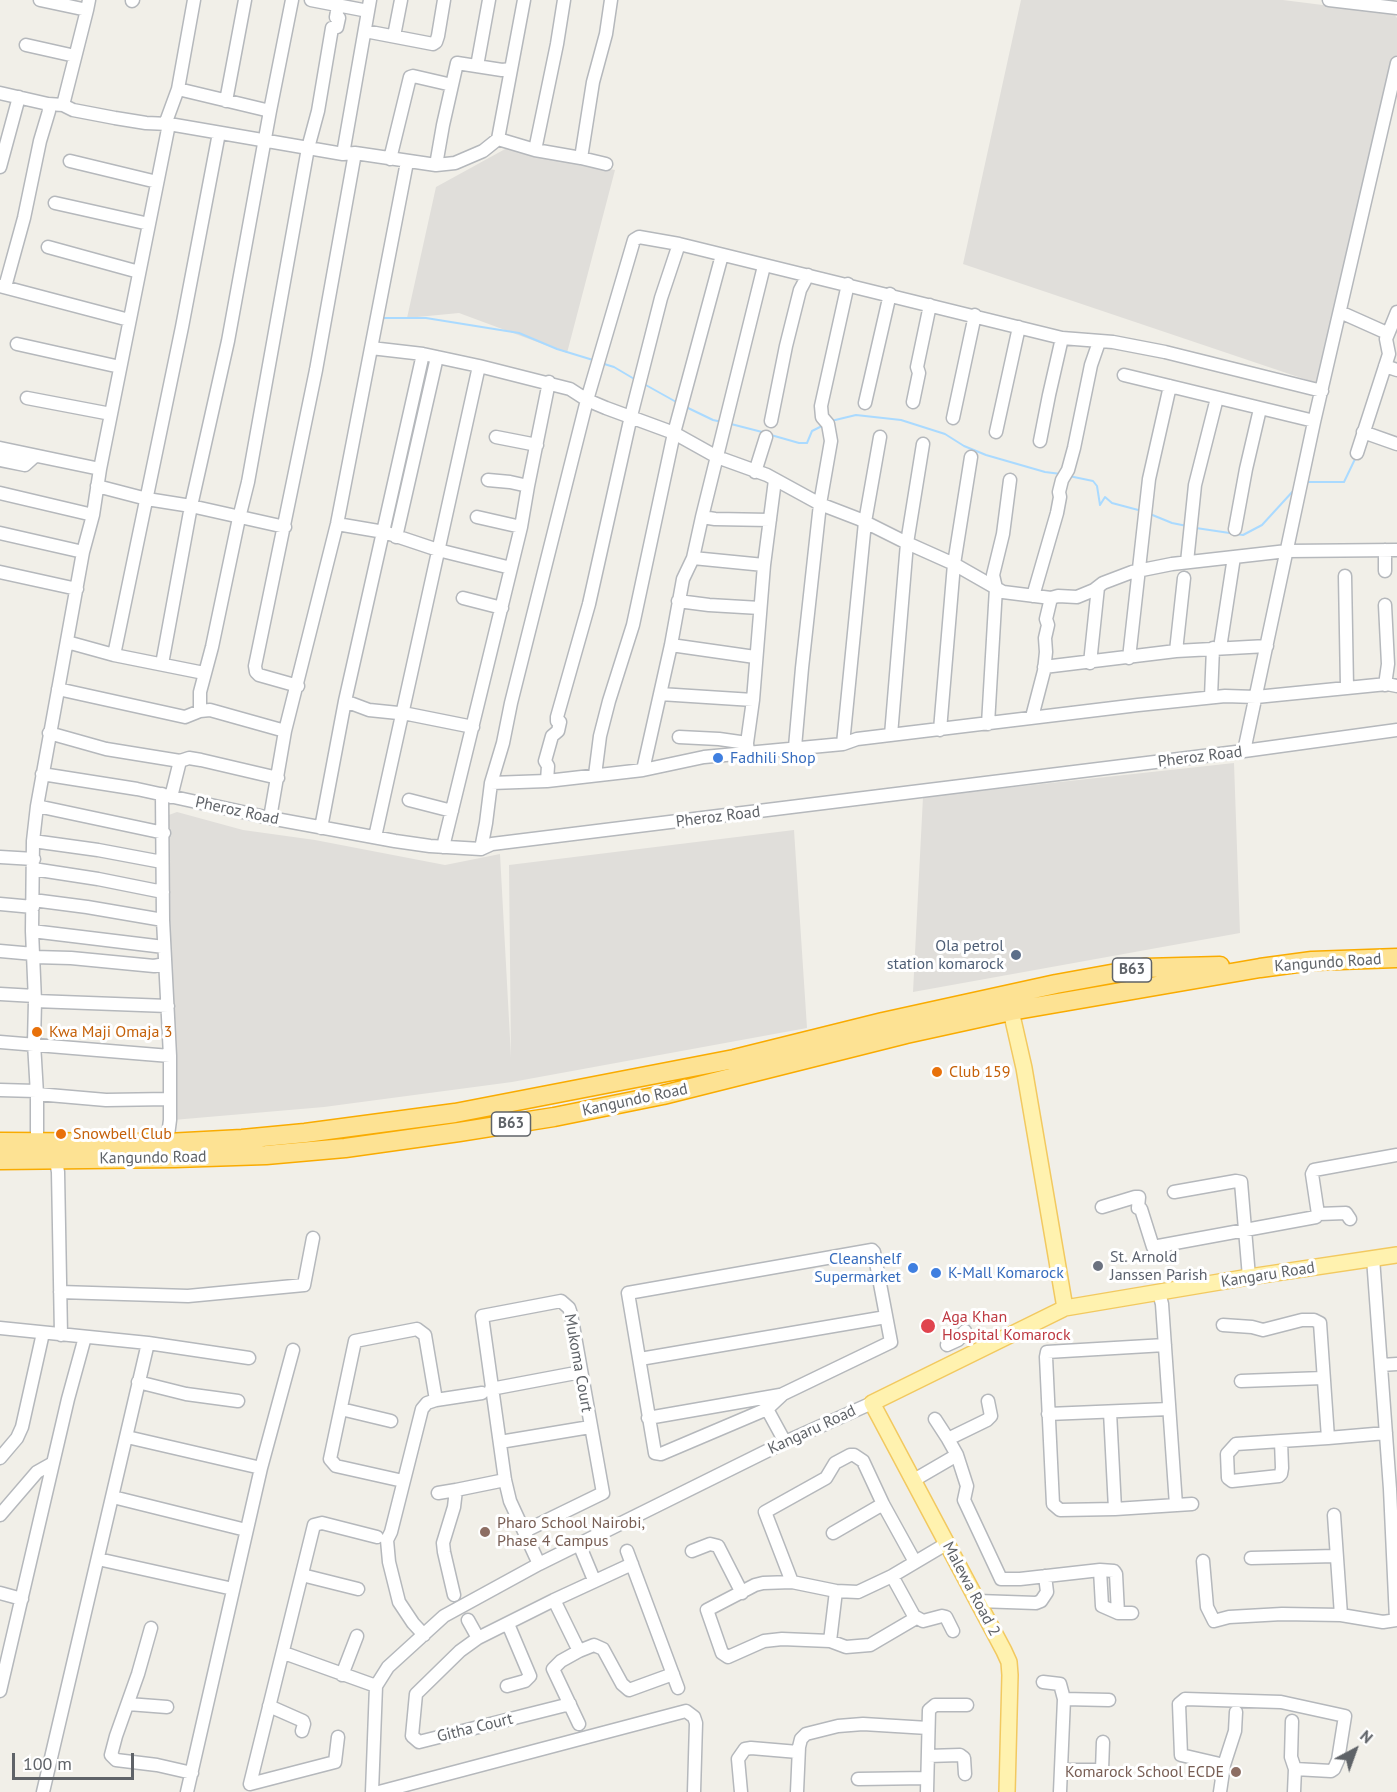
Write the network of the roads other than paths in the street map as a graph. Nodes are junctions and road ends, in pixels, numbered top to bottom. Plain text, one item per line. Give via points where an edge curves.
1 (40, 0) edge
2 (194, 0) edge
3 (245, 0) edge
4 (292, 0) edge
5 (311, 0) edge
6 (401, 0) edge
7 (444, 0) edge
8 (489, 0) edge
9 (524, 0) edge
10 (564, 0) edge
11 (611, 0) edge
12 (1329, 0) edge
13 (88, 5) edge
14 (369, 5) edge
15 (338, 6) junction
16 (1397, 8) edge
17 (365, 31) junction
18 (394, 36) junction
19 (26, 45) dead end
20 (75, 56) junction
21 (1397, 63) edge
22 (477, 66) junction
23 (511, 69) junction
24 (452, 85) junction
25 (177, 89) junction
26 (0, 93) edge
27 (19, 96) junction
28 (226, 100) junction
29 (48, 104) junction
30 (63, 105) junction
31 (270, 111) junction
32 (169, 124) junction
33 (219, 133) junction
34 (498, 139) junction
35 (264, 141) junction
36 (308, 148) junction
37 (535, 150) junction
38 (349, 154) junction
39 (581, 158) junction
40 (390, 159) junction
41 (69, 161) dead end
42 (407, 162) junction
43 (606, 164) dead end
44 (436, 165) junction
45 (0, 167) edge
46 (157, 182) junction
47 (55, 203) dead end
48 (149, 224) junction
49 (680, 244) junction
50 (48, 247) dead end
51 (722, 255) junction
52 (764, 266) junction
53 (139, 272) junction
54 (808, 275) junction
55 (848, 284) junction
56 (2, 287) edge
57 (890, 294) junction
58 (930, 305) junction
59 (1340, 312) junction
60 (1397, 312) edge
61 (975, 315) junction
62 (129, 320) junction
63 (1019, 327) junction
64 (1387, 333) junction
65 (1062, 338) junction
66 (1099, 342) junction
67 (16, 344) dead end
68 (371, 348) junction
69 (423, 354) junction
70 (437, 357) junction
71 (479, 366) junction
72 (120, 367) junction
73 (1391, 368) edge
74 (1124, 375) dead end
75 (549, 382) junction
76 (1170, 386) junction
77 (1322, 391) junction
78 (27, 398) dead end
79 (1217, 398) junction
80 (587, 400) junction
81 (913, 402) dead end
82 (865, 403) dead end
83 (1260, 409) junction
84 (111, 414) junction
85 (631, 416) junction
86 (953, 418) dead end
87 (771, 421) dead end
88 (1314, 421) junction
89 (996, 432) dead end
90 (1363, 432) junction
91 (674, 433) junction
92 (496, 437) dead end
93 (766, 437) dead end
94 (880, 437) dead end
95 (1040, 441) dead end
96 (923, 444) dead end
97 (1397, 444) edge
98 (537, 445) junction
99 (0, 448) edge
100 (1357, 453) dead end
101 (35, 456) junction
102 (717, 457) junction
103 (971, 457) dead end
104 (0, 460) edge
105 (100, 469) junction
106 (755, 471) junction
107 (488, 480) dead end
108 (775, 480) junction
109 (1010, 480) dead end
110 (97, 486) junction
111 (528, 486) junction
112 (0, 493) edge
113 (147, 499) junction
114 (820, 504) junction
115 (192, 506) junction
116 (93, 515) junction
117 (477, 517) dead end
118 (702, 517) junction
119 (238, 518) junction
120 (770, 520) junction
121 (865, 522) junction
122 (337, 524) junction
123 (285, 527) junction
124 (521, 527) junction
125 (1235, 529) dead end
126 (0, 533) edge
127 (390, 535) junction
128 (907, 543) junction
129 (438, 550) junction
130 (1391, 550) edge
131 (83, 552) junction
132 (1287, 552) junction
133 (1234, 557) junction
134 (693, 558) junction
135 (1187, 562) junction
136 (954, 564) junction
137 (764, 565) junction
138 (512, 568) junction
139 (1139, 570) junction
140 (1385, 571) dead end
141 (0, 572) edge
142 (1344, 576) dead end
143 (1184, 579) dead end
144 (1098, 587) junction
145 (996, 588) junction
146 (78, 589) junction
147 (1033, 596) junction
148 (463, 598) dead end
149 (1052, 598) junction
150 (678, 602) junction
151 (1385, 605) dead end
152 (502, 608) junction
153 (760, 608) junction
154 (67, 642) junction
155 (671, 645) junction
156 (1267, 646) junction
157 (1217, 648) junction
158 (1176, 651) junction
159 (114, 655) junction
160 (755, 657) junction
161 (1129, 657) junction
162 (1090, 663) junction
163 (162, 664) junction
164 (1044, 668) junction
165 (204, 673) junction
166 (1391, 685) edge
167 (298, 686) junction
168 (1347, 687) junction
169 (58, 689) junction
170 (660, 694) junction
171 (1211, 697) junction
172 (1256, 697) junction
173 (753, 700) junction
174 (345, 702) junction
175 (200, 711) junction
176 (404, 714) junction
177 (1032, 717) junction
178 (988, 724) junction
179 (473, 727) junction
180 (940, 729) junction
181 (1397, 730) edge
182 (285, 731) junction
183 (50, 733) junction
184 (891, 735) junction
185 (680, 737) dead end
186 (843, 744) junction
187 (795, 747) junction
188 (748, 748) junction
189 (1244, 751) junction
190 (180, 761) junction
191 (643, 770) junction
192 (42, 774) junction
193 (595, 775) junction
194 (278, 778) junction
195 (547, 781) junction
196 (491, 783) junction
197 (166, 795) junction
198 (409, 800) dead end
199 (37, 806) junction
200 (452, 811) junction
201 (270, 818) junction
202 (321, 828) junction
203 (164, 833) junction
204 (375, 837) junction
205 (33, 841) junction
206 (443, 847) junction
207 (481, 849) junction
208 (0, 857) edge
209 (162, 862) junction
210 (33, 864) junction
211 (163, 892) junction
212 (33, 903) junction
213 (0, 904) edge
214 (163, 920) junction
215 (32, 931) junction
216 (164, 947) junction
217 (0, 951) edge
218 (34, 956) junction
219 (1397, 958) edge
220 (165, 964) junction
221 (1260, 968) junction
222 (0, 994) edge
223 (35, 998) junction
224 (168, 1006) junction
225 (1011, 1011) junction
226 (0, 1042) edge
227 (34, 1043) junction
228 (170, 1056) junction
229 (0, 1090) edge
230 (37, 1093) junction
231 (169, 1099) junction
232 (0, 1142) edge
233 (167, 1143) junction
234 (37, 1144) junction
235 (1397, 1155) edge
236 (0, 1160) edge
237 (56, 1161) junction
238 (1174, 1192) dead end
239 (1102, 1207) dead end
240 (1318, 1214) junction
241 (1350, 1219) dead end
242 (1244, 1229) junction
243 (313, 1238) dead end
244 (1397, 1255) edge
245 (1373, 1258) junction
246 (1249, 1277) junction
247 (60, 1292) junction
248 (1159, 1293) junction
249 (1065, 1308) junction
250 (886, 1317) junction
251 (1223, 1325) dead end
252 (0, 1328) edge
253 (965, 1331) dead end
254 (43, 1333) junction
255 (61, 1335) junction
256 (85, 1337) junction
257 (148, 1343) junction
258 (947, 1345) dead end
259 (1165, 1345) junction
260 (293, 1350) dead end
261 (249, 1358) dead end
262 (639, 1359) junction
263 (1397, 1364) edge
264 (1381, 1365) junction
265 (581, 1372) junction
266 (1323, 1378) junction
267 (1241, 1381) dead end
268 (138, 1382) junction
269 (487, 1391) junction
270 (436, 1400) junction
271 (238, 1401) dead end
272 (988, 1401) dead end
273 (872, 1403) junction
274 (766, 1404) junction
275 (341, 1409) junction
276 (1169, 1409) junction
277 (1110, 1412) junction
278 (1048, 1414) junction
279 (648, 1418) junction
280 (935, 1419) dead end
281 (391, 1421) dead end
282 (590, 1427) junction
283 (1386, 1433) junction
284 (127, 1437) junction
285 (948, 1438) junction
286 (1328, 1438) junction
287 (1281, 1441) junction
288 (500, 1442) junction
289 (785, 1442) junction
290 (957, 1455) junction
291 (0, 1458) edge
292 (53, 1463) junction
293 (261, 1468) junction
294 (403, 1480) junction
295 (505, 1480) junction
296 (914, 1480) junction
297 (1394, 1489) edge
298 (456, 1490) junction
299 (438, 1493) dead end
300 (112, 1497) junction
301 (883, 1504) junction
302 (1192, 1504) dead end
303 (1176, 1505) junction
304 (1115, 1509) junction
305 (0, 1515) edge
306 (1334, 1515) dead end
307 (246, 1530) junction
308 (525, 1531) junction
309 (833, 1533) dead end
310 (377, 1537) dead end
311 (579, 1544) junction
312 (946, 1544) junction
313 (627, 1551) dead end
314 (692, 1551) dead end
315 (1336, 1556) junction
316 (98, 1558) junction
317 (1251, 1558) dead end
318 (1203, 1561) dead end
319 (915, 1562) junction
320 (539, 1564) junction
321 (632, 1564) junction
322 (302, 1575) junction
323 (892, 1576) junction
324 (1045, 1576) junction
325 (594, 1580) junction
326 (792, 1582) junction
327 (233, 1589) junction
328 (358, 1589) dead end
329 (836, 1591) junction
330 (0, 1593) edge
331 (742, 1593) junction
332 (454, 1595) dead end
333 (22, 1599) junction
334 (554, 1600) junction
335 (978, 1601) junction
336 (1132, 1612) dead end
337 (1341, 1615) junction
338 (916, 1618) junction
339 (468, 1620) dead end
340 (1397, 1620) edge
341 (508, 1624) junction
342 (151, 1628) dead end
343 (953, 1631) dead end
344 (424, 1635) junction
345 (357, 1636) dead end
346 (478, 1638) junction
347 (830, 1641) junction
348 (579, 1651) junction
349 (284, 1653) junction
350 (672, 1674) junction
351 (342, 1675) junction
352 (1043, 1682) dead end
353 (376, 1686) junction
354 (507, 1686) dead end
355 (678, 1688) dead end
356 (0, 1691) edge
357 (1064, 1699) junction
358 (1109, 1700) dead end
359 (128, 1704) junction
360 (570, 1704) junction
361 (967, 1705) dead end
362 (269, 1706) junction
363 (167, 1707) dead end
364 (1236, 1712) dead end
365 (1292, 1721) dead end
366 (579, 1724) dead end
367 (928, 1728) junction
368 (302, 1731) dead end
369 (339, 1737) dead end
370 (1103, 1742) dead end
371 (798, 1752) junction
372 (928, 1756) junction
373 (1224, 1765) junction
374 (1295, 1769) junction
375 (1061, 1770) junction
376 (192, 1773) junction
377 (965, 1774) dead end
378 (927, 1778) junction
379 (858, 1779) dead end
380 (379, 1791) edge
381 (43, 1792) edge
382 (187, 1792) edge
383 (694, 1792) edge
384 (741, 1792) edge
385 (797, 1792) edge
386 (927, 1792) edge
387 (1007, 1792) edge
388 (1060, 1792) edge
389 (1220, 1792) edge
390 (1294, 1792) edge

1 - 13 street
2 - 25 street
3 - 28 street
4 - 31 street
5 - 15 street
6 - 18 street
7 - 18 street via 436,42
8 - 22 street
9 - 23 street
10 - 37 street
11 - 39 street
12 - 16 street
13 - 20 street
14 - 15 street
14 - 17 street
15 - 36 street via 339,18 337,27 332,28
17 - 18 street
17 - 38 street
19 - 20 street
20 - 30 street
21 - 59 street
22 - 23 street
22 - 24 street via 457,63
23 - 34 street
24 - 40 street via 410,77
24 - 44 street
25 - 28 street
25 - 32 street via 167,119
26 - 27 street
27 - 29 street
27 - 45 street
28 - 31 street
29 - 30 street
29 - 56 street via 24,218
30 - 32 street via 115,118
31 - 35 street
32 - 33 street
32 - 46 street
33 - 35 street
33 - 113 street
34 - 37 street
34 - 44 street via 471,157
35 - 36 street
35 - 115 street via 228,341
36 - 38 street
36 - 119 street via 248,482
37 - 39 street
38 - 40 street
38 - 123 street via 316,370
39 - 43 street
40 - 42 street
41 - 46 street
42 - 44 street
42 - 68 street
46 - 48 street
47 - 48 street
48 - 53 street
49 - 51 street
49 - 80 street via 643,237 634,240
49 - 85 street via 661,298
50 - 53 street
51 - 52 street
51 - 91 street
52 - 54 street
52 - 102 street
53 - 62 street
54 - 55 street
54 - 87 street via 800,290
55 - 57 street
55 - 114 street via 821,406 831,441
56 - 62 street
57 - 58 street
57 - 82 street
58 - 61 street
58 - 81 street
59 - 64 street
59 - 77 street
60 - 64 street
61 - 63 street
61 - 86 street
62 - 72 street
63 - 65 street
63 - 89 street
64 - 73 street
65 - 66 street
65 - 95 street
66 - 77 street via 1164,352
66 - 147 street
67 - 72 street
68 - 69 street
68 - 122 street
69 - 70 street
69 - 127 street
70 - 71 street
70 - 127 street
71 - 75 street
71 - 129 street
72 - 84 street
73 - 90 street
74 - 76 street
75 - 80 street
75 - 98 street
76 - 79 street
76 - 139 street via 1149,479
77 - 88 street
78 - 84 street
79 - 83 street
79 - 135 street via 1195,485
80 - 85 street
80 - 196 street
83 - 88 street
83 - 125 street
84 - 105 street
85 - 91 street
85 - 195 street via 589,604 557,717 558,731 552,736 545,761
88 - 132 street
90 - 97 street
90 - 100 street
91 - 102 street
91 - 193 street via 633,625 600,736
92 - 98 street
93 - 106 street
94 - 121 street
96 - 128 street
98 - 111 street
99 - 101 street
101 - 104 street via 25,465
101 - 105 street
102 - 106 street
102 - 118 street
103 - 136 street
105 - 110 street
106 - 108 street
107 - 111 street
108 - 114 street
108 - 120 street
109 - 145 street via 993,574
110 - 113 street
110 - 116 street
111 - 124 street
112 - 116 street
113 - 115 street
113 - 159 street
114 - 121 street
114 - 187 street
115 - 119 street
115 - 163 street
116 - 131 street
117 - 124 street
118 - 120 street
118 - 134 street
119 - 123 street
119 - 165 street
120 - 137 street
121 - 128 street
121 - 186 street
122 - 127 street
122 - 167 street
123 - 167 street via 255,670
124 - 138 street
126 - 131 street
127 - 129 street
127 - 174 street
128 - 136 street
128 - 184 street
129 - 138 street
129 - 176 street
130 - 132 street
130 - 140 street
131 - 146 street
132 - 133 street
132 - 156 street
133 - 135 street
133 - 157 street
134 - 137 street
134 - 150 street
135 - 139 street
136 - 145 street
136 - 180 street
137 - 153 street
138 - 152 street
139 - 144 street
139 - 161 street
141 - 146 street
142 - 168 street
143 - 158 street
144 - 149 street via 1077,597
144 - 162 street
145 - 147 street
145 - 178 street
146 - 154 street
147 - 149 street
148 - 152 street
149 - 164 street via 1046,619
150 - 153 street
150 - 155 street
151 - 166 street
152 - 179 street
153 - 160 street
154 - 159 street
154 - 169 street
155 - 160 street
155 - 170 street
156 - 157 street
156 - 172 street
157 - 158 street
157 - 171 street
158 - 161 street
159 - 163 street
160 - 173 street
161 - 162 street
162 - 164 street
163 - 165 street
164 - 177 street
165 - 175 street
166 - 168 street
167 - 182 street
168 - 172 street
169 - 175 street via 185,717
169 - 183 street
170 - 173 street
170 - 191 street
171 - 172 street
171 - 177 street
172 - 189 street
173 - 188 street
174 - 176 street via 369,710
174 - 202 street
175 - 182 street via 210,710
176 - 179 street
176 - 204 street
177 - 178 street
178 - 180 street
179 - 200 street
180 - 184 street
181 - 189 street, Pheroz Road
182 - 194 street
183 - 190 street via 106,749
183 - 192 street
184 - 186 street
185 - 188 street via 719,739
186 - 187 street
187 - 188 street
188 - 191 street
189 - 207 street, Pheroz Road via 492,844
190 - 194 street via 201,760
190 - 197 street
191 - 193 street
192 - 197 street, Pheroz Road
192 - 199 street
193 - 195 street
194 - 201 street
195 - 196 street
196 - 207 street
197 - 201 street, Pheroz Road
197 - 203 street
198 - 200 street
199 - 203 street
199 - 205 street
200 - 206 street
201 - 202 street, Pheroz Road
202 - 204 street, Pheroz Road
203 - 209 street
204 - 206 street, Pheroz Road
205 - 209 street
205 - 210 street
206 - 207 street, Pheroz Road
208 - 210 street
209 - 211 street
210 - 211 street
210 - 212 street
211 - 214 street
212 - 213 street
212 - 214 street via 87,907
212 - 215 street
214 - 216 street
215 - 216 street
215 - 218 street
216 - 220 street
217 - 218 street
218 - 220 street
218 - 223 street
219 - 221 highway, Kangundo Road / B63
220 - 224 street
221 - 225 highway, Kangundo Road / B63
221 - 233 highway, Kangundo Road / B63 via 1144,968 712,1063 455,1113 305,1133
222 - 223 street
223 - 224 street
223 - 227 street
224 - 228 street
225 - 237 highway, Kangundo Road / B63 via 663,1095 554,1117 317,1151
225 - 249 main road
226 - 227 street
227 - 228 street
227 - 230 street
228 - 231 street
229 - 230 street
230 - 231 street via 106,1100
230 - 234 street
231 - 233 street
232 - 234 highway, Kangundo Road / B63
233 - 234 highway, Kangundo Road / B63
235 - 240 street via 1314,1170
236 - 237 highway, Kangundo Road / B63
237 - 247 street
238 - 242 street via 1241,1182
239 - 242 street via 1139,1197 1138,1208 1153,1247
240 - 241 street via 1346,1213
240 - 242 street
242 - 246 street
243 - 247 street via 304,1285 188,1296
244 - 245 main road, Kangaru Road
245 - 246 main road, Kangaru Road
245 - 264 street
246 - 248 main road, Kangaru Road
247 - 255 street
248 - 249 main road, Kangaru Road
248 - 259 street
249 - 273 main road, Kangaru Road
250 - 262 street
250 - 262 street via 872,1250 628,1293
250 - 274 street via 891,1342
251 - 266 street via 1263,1330 1302,1320 1317,1321
252 - 254 street
253 - 258 street
254 - 255 street
254 - 291 street via 22,1427
255 - 256 street
256 - 257 street
256 - 292 street
257 - 261 street
257 - 268 street
259 - 276 street
259 - 278 street via 1047,1352
260 - 293 street
262 - 279 street
263 - 264 street
264 - 283 street
265 - 269 street
265 - 269 street, Mukoma Court via 566,1304 552,1302 501,1312 482,1317
265 - 282 street, Mukoma Court
266 - 267 street
266 - 286 street
268 - 271 street
268 - 284 street
269 - 270 street
269 - 288 street
270 - 275 street via 425,1335 417,1329 355,1341
270 - 294 street via 422,1409
272 - 285 street via 991,1416 987,1420
273 - 289 street, Kangaru Road
273 - 296 main road, Malewa Road 2
274 - 279 street
274 - 279 street via 660,1455 655,1452
274 - 289 street
275 - 281 street
275 - 294 street via 330,1459 336,1466
276 - 277 street
276 - 303 street
277 - 278 street
277 - 304 street
278 - 304 street via 1055,1508
280 - 285 street
282 - 288 street
282 - 308 street, Mukoma Court via 603,1493
283 - 286 street
283 - 297 street
284 - 293 street
284 - 300 street
285 - 290 street
286 - 287 street
287 - 287 street via 1236,1444 1227,1454 1228,1478 1232,1481 1279,1476
288 - 295 street
289 - 311 street, Kangaru Road
290 - 296 street
290 - 324 street via 967,1486 964,1500 1001,1579
292 - 305 street via 37,1472
292 - 333 street
293 - 307 street
294 - 344 street via 387,1550 399,1602
295 - 298 street
295 - 308 street via 510,1501
296 - 312 main road, Malewa Road 2
297 - 340 street
298 - 299 street
298 - 332 street via 444,1543
300 - 307 street
300 - 316 street
301 - 309 street
301 - 319 street
301 - 326 street via 863,1461 854,1455 835,1463 826,1478 766,1509 766,1518
302 - 303 street
303 - 304 street
306 - 315 street
307 - 327 street
308 - 320 street
310 - 322 street via 322,1523 314,1525
311 - 320 street, Kangaru Road
311 - 325 street
312 - 319 street
312 - 335 main road, Malewa Road 2
313 - 321 street
314 - 331 street via 710,1544 718,1546
315 - 317 street
315 - 337 street
316 - 327 street
316 - 381 street
318 - 337 street via 1207,1607 1214,1620
319 - 323 street
320 - 344 street, Kangaru Road via 444,1616
321 - 325 street, Githa Court
321 - 350 street
322 - 328 street
322 - 349 street
323 - 329 street via 858,1592
323 - 338 street
324 - 335 street via 1047,1592 1036,1603
324 - 336 street via 1100,1570 1104,1608
325 - 334 street, Githa Court
326 - 329 street
326 - 331 street via 763,1583
327 - 376 street
329 - 347 street
330 - 333 street
331 - 347 street via 707,1611 724,1656 734,1656 764,1641
333 - 356 street
334 - 341 street, Githa Court
334 - 348 street
335 - 387 main road, Malewa Road 2 via 1009,1662
337 - 340 street via 1369,1621
338 - 343 street via 923,1621 946,1617
338 - 347 street via 870,1645 846,1647
339 - 346 street
341 - 346 street, Githa Court
341 - 354 street via 531,1676
342 - 359 street
344 - 353 street, Kangaru Road via 388,1667
345 - 351 street
346 - 360 street, Githa Court via 416,1694 412,1736 419,1742
348 - 350 street via 594,1645 603,1649 622,1684 629,1689
348 - 360 street via 553,1669
349 - 351 street
349 - 362 street
350 - 355 street
351 - 353 street
352 - 357 street via 1060,1684
353 - 380 street
357 - 358 street
357 - 375 street
359 - 363 street
359 - 376 street via 111,1755 116,1760
360 - 366 street
361 - 367 street via 932,1706
362 - 368 street via 303,1721
362 - 369 street via 250,1784 335,1762
364 - 373 street via 1235,1731
365 - 374 street via 1291,1756
367 - 371 street via 838,1725 806,1734
367 - 372 street
370 - 375 street via 1102,1770
371 - 384 street via 745,1749 738,1759
371 - 385 street
372 - 377 street via 960,1755
372 - 378 street
373 - 374 street via 1181,1755 1179,1704 1185,1699 1281,1702 1345,1716 1334,1769
373 - 389 street
374 - 390 street
375 - 388 street
376 - 382 street
378 - 379 street
378 - 386 street
380 - 383 street via 686,1711 696,1723

